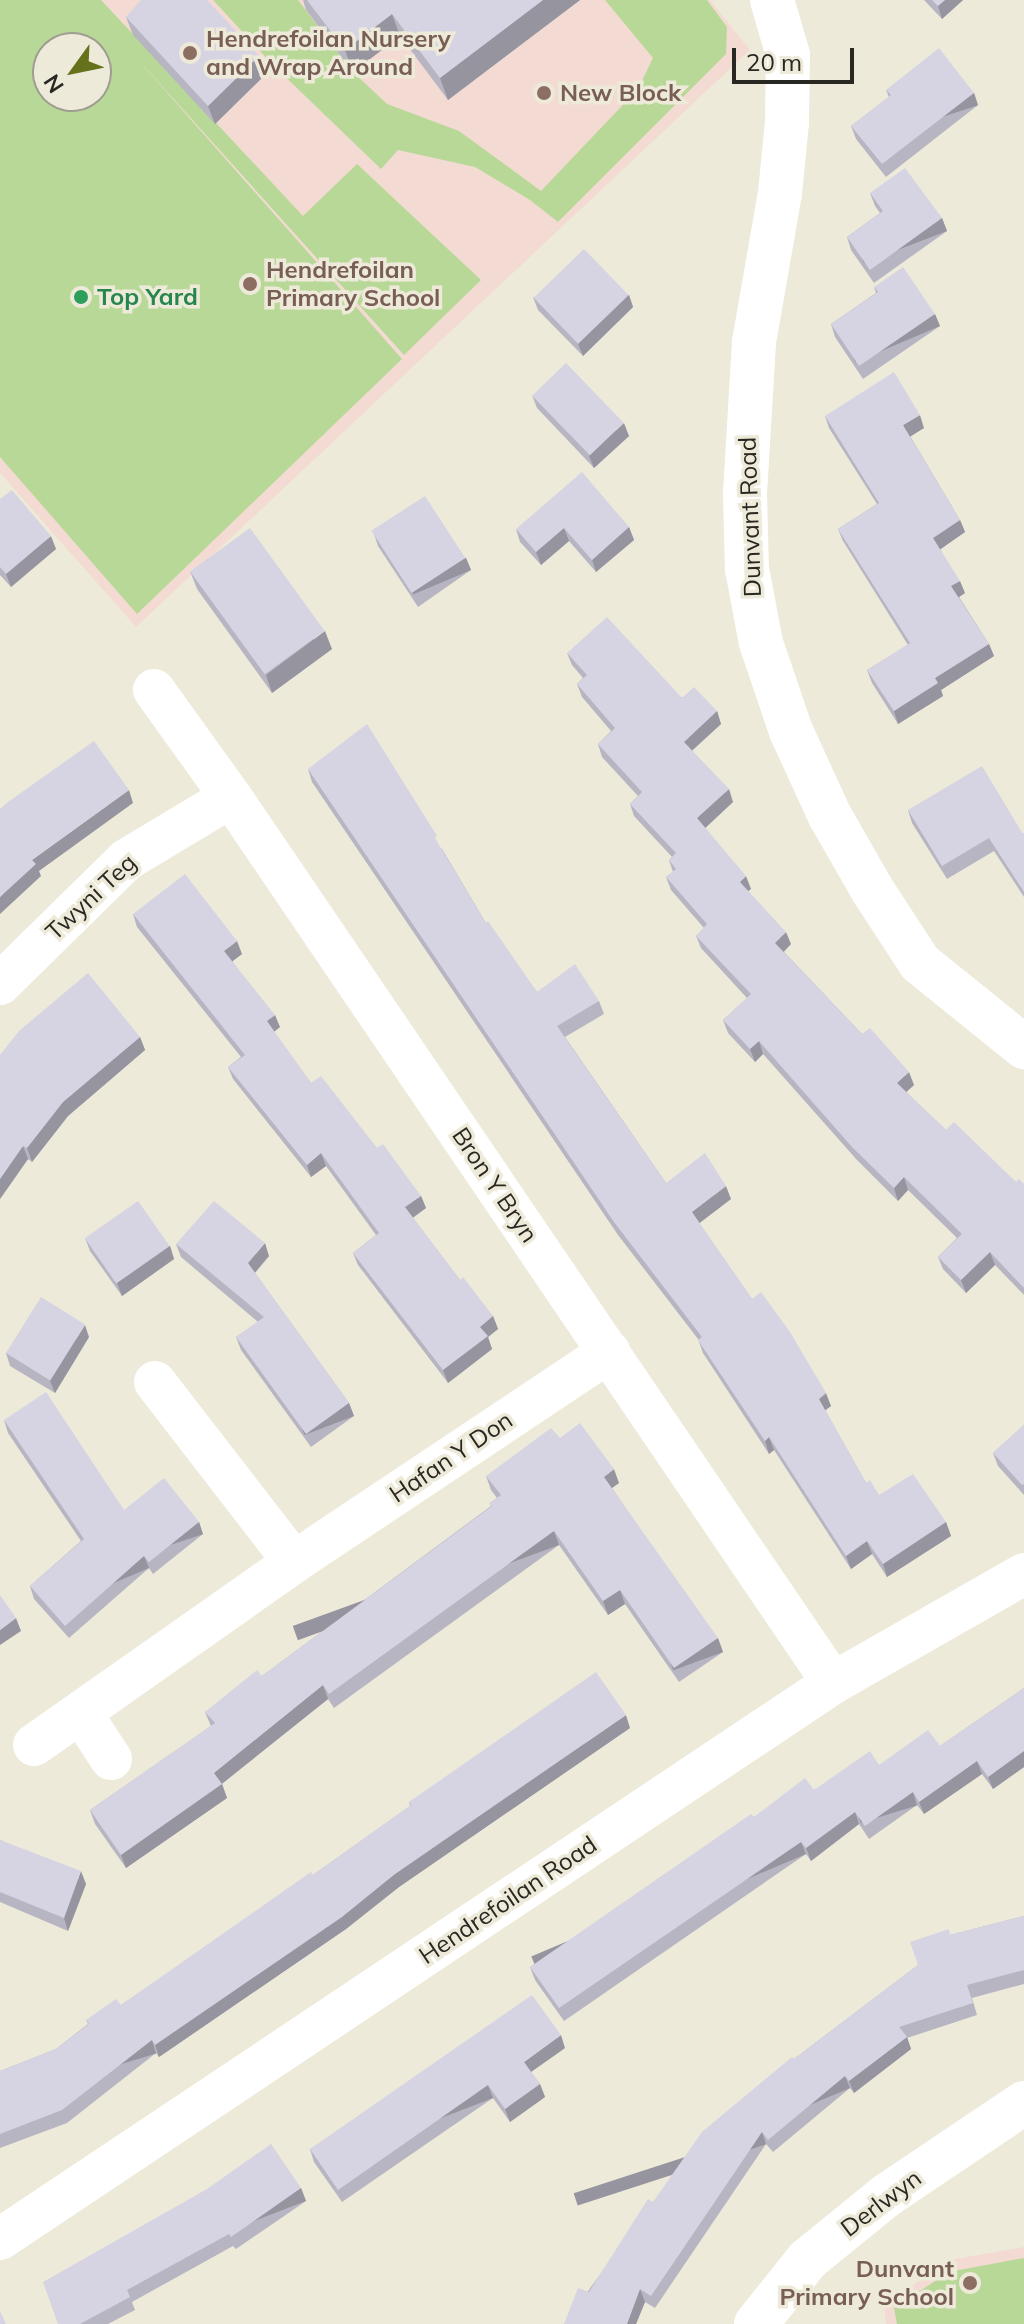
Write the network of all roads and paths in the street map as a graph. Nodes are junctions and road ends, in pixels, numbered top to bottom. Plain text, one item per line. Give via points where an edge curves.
1 (772, 0) edge
2 (154, 690) dead end
3 (231, 797) junction
4 (0, 984) edge
5 (1024, 1047) edge
6 (609, 1352) junction
7 (154, 1384) dead end
8 (294, 1562) junction
9 (1024, 1574) edge
10 (833, 1683) junction
11 (81, 1713) junction
12 (34, 1745) dead end
13 (111, 1759) dead end
14 (1024, 2103) edge
15 (0, 2239) edge
16 (756, 2324) edge

1 - 5 street, Dunvant Road via 788,55 787,122 746,415 747,569 761,643 791,731 830,816 873,891 920,963
2 - 3 street, Bron Y Bryn
3 - 4 street, Twyni Teg via 126,860
3 - 6 street, Bron Y Bryn
6 - 8 street, Hafan Y Don
6 - 10 street, Bron Y Bryn
7 - 8 street
8 - 11 street, Hafan Y Don
9 - 10 street, Hendrefoilan Road
10 - 15 street, Hendrefoilan Road
11 - 12 street, Hafan Y Don
11 - 13 street
14 - 16 street, Derlwyn via 887,2195 807,2260

